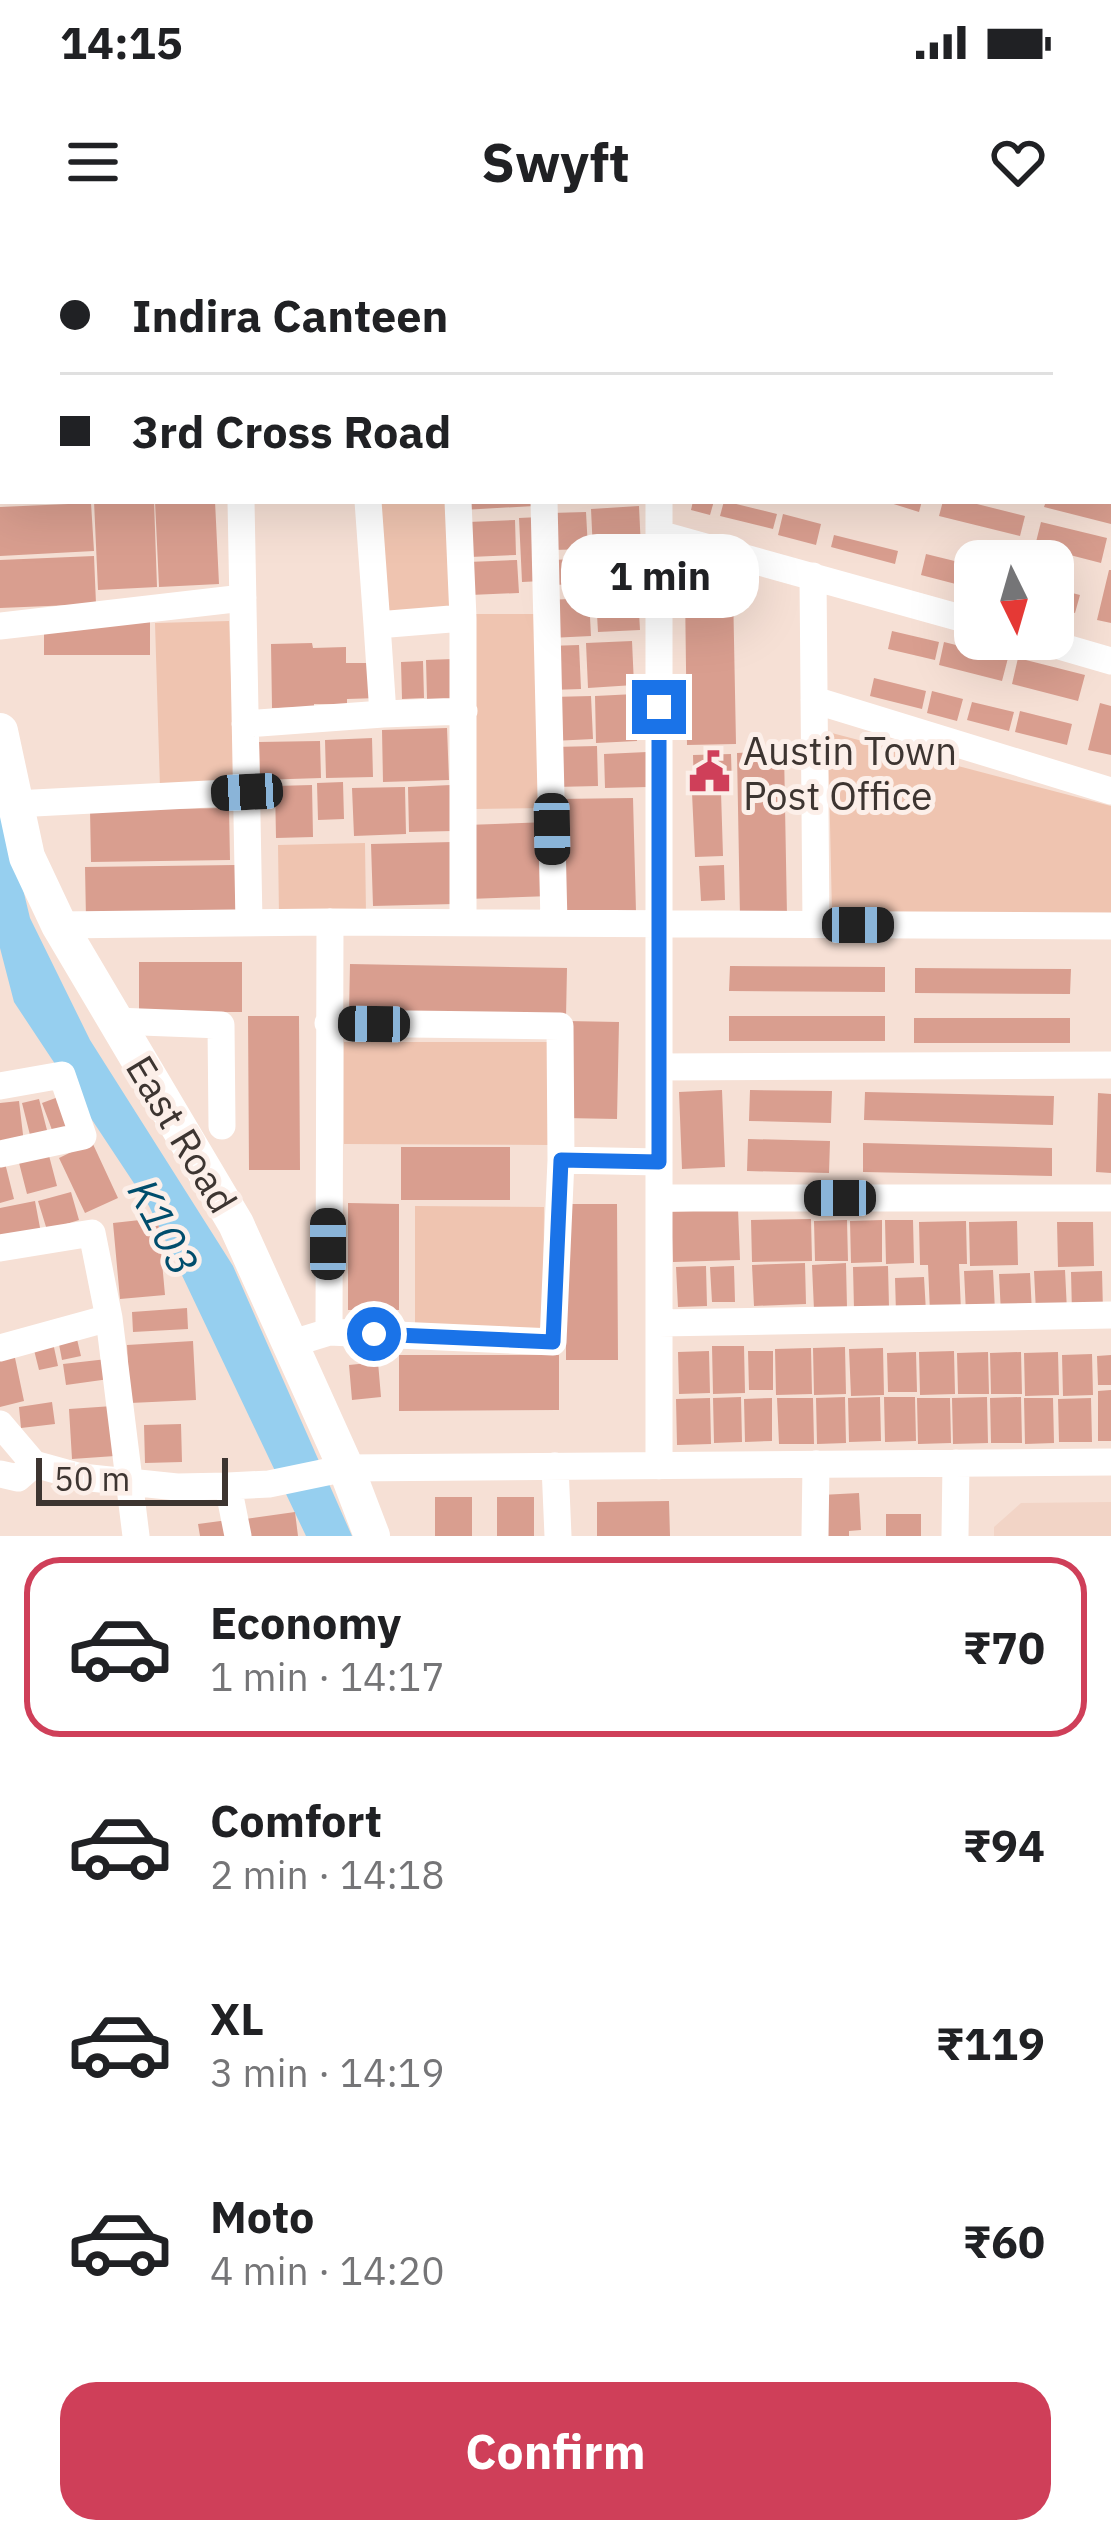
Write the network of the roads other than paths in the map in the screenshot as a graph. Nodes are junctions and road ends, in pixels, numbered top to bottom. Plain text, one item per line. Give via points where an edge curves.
1 (242, 504) edge
2 (368, 504) edge
3 (458, 504) edge
4 (544, 504) edge
5 (659, 504) edge
6 (659, 534) junction
7 (813, 576) junction
8 (243, 598) junction
9 (954, 616) edge
10 (463, 618) junction
11 (377, 625) junction
12 (0, 626) edge
13 (1074, 650) edge
14 (1111, 661) edge
15 (814, 700) junction
16 (464, 711) junction
17 (382, 714) junction
18 (245, 724) junction
19 (0, 731) edge
20 (1111, 791) edge
21 (247, 792) junction
22 (15, 804) junction
23 (249, 922) junction
24 (330, 922) junction
25 (463, 922) junction
26 (554, 923) junction
27 (659, 924) junction
28 (816, 924) junction
29 (59, 926) junction
30 (1111, 926) edge
31 (116, 1021) junction
32 (328, 1023) junction
33 (1111, 1065) edge
34 (659, 1067) junction
35 (0, 1086) edge
36 (223, 1126) dead end
37 (0, 1154) edge
38 (561, 1160) junction
39 (659, 1162) junction
40 (659, 1198) junction
41 (1111, 1198) edge
42 (0, 1248) edge
43 (1111, 1315) edge
44 (109, 1318) junction
45 (659, 1323) junction
46 (329, 1333) junction
47 (290, 1344) junction
48 (0, 1348) edge
49 (0, 1424) edge
50 (1111, 1462) edge
51 (956, 1463) junction
52 (34, 1464) junction
53 (816, 1464) junction
54 (555, 1466) junction
55 (659, 1466) junction
56 (335, 1470) junction
57 (0, 1474) edge
58 (129, 1483) junction
59 (228, 1486) junction
60 (136, 1536) edge
61 (238, 1536) edge
62 (372, 1536) edge
63 (558, 1536) edge
64 (814, 1536) edge
65 (955, 1536) edge

1 - 8 street
2 - 11 street
3 - 10 street
4 - 26 street
5 - 6 street
6 - 7 street
6 - 27 street
7 - 9 street
7 - 15 street
8 - 12 street
8 - 18 street
10 - 11 street
10 - 16 street
11 - 17 street
13 - 14 street
15 - 20 street
15 - 28 street
16 - 17 street
16 - 25 street
17 - 18 street
18 - 21 street
19 - 22 street, East Road
21 - 22 street
21 - 23 street
22 - 29 street, East Road via 27,857
23 - 24 street
23 - 29 street
24 - 25 street
24 - 32 street
25 - 26 street
26 - 27 street
27 - 28 street
27 - 34 street
28 - 30 street
29 - 31 street, East Road
31 - 36 street via 221,1025
31 - 47 street, East Road via 236,1224
32 - 38 street via 560,1026
32 - 46 street
33 - 34 street
34 - 39 street
35 - 37 street via 62,1075 83,1136
38 - 39 street
38 - 46 street via 553,1342
39 - 40 street
40 - 41 street
40 - 45 street
42 - 44 street via 92,1232
43 - 45 street
44 - 48 street
44 - 58 street
45 - 55 street
46 - 47 street
47 - 56 street, East Road
49 - 52 street
50 - 51 street
51 - 53 street
51 - 65 street
52 - 57 street via 18,1478
52 - 58 street
53 - 55 street
53 - 64 street
54 - 55 street
54 - 56 street
54 - 63 street
56 - 59 street
56 - 62 street, East Road
58 - 59 street
58 - 60 street
59 - 61 street

